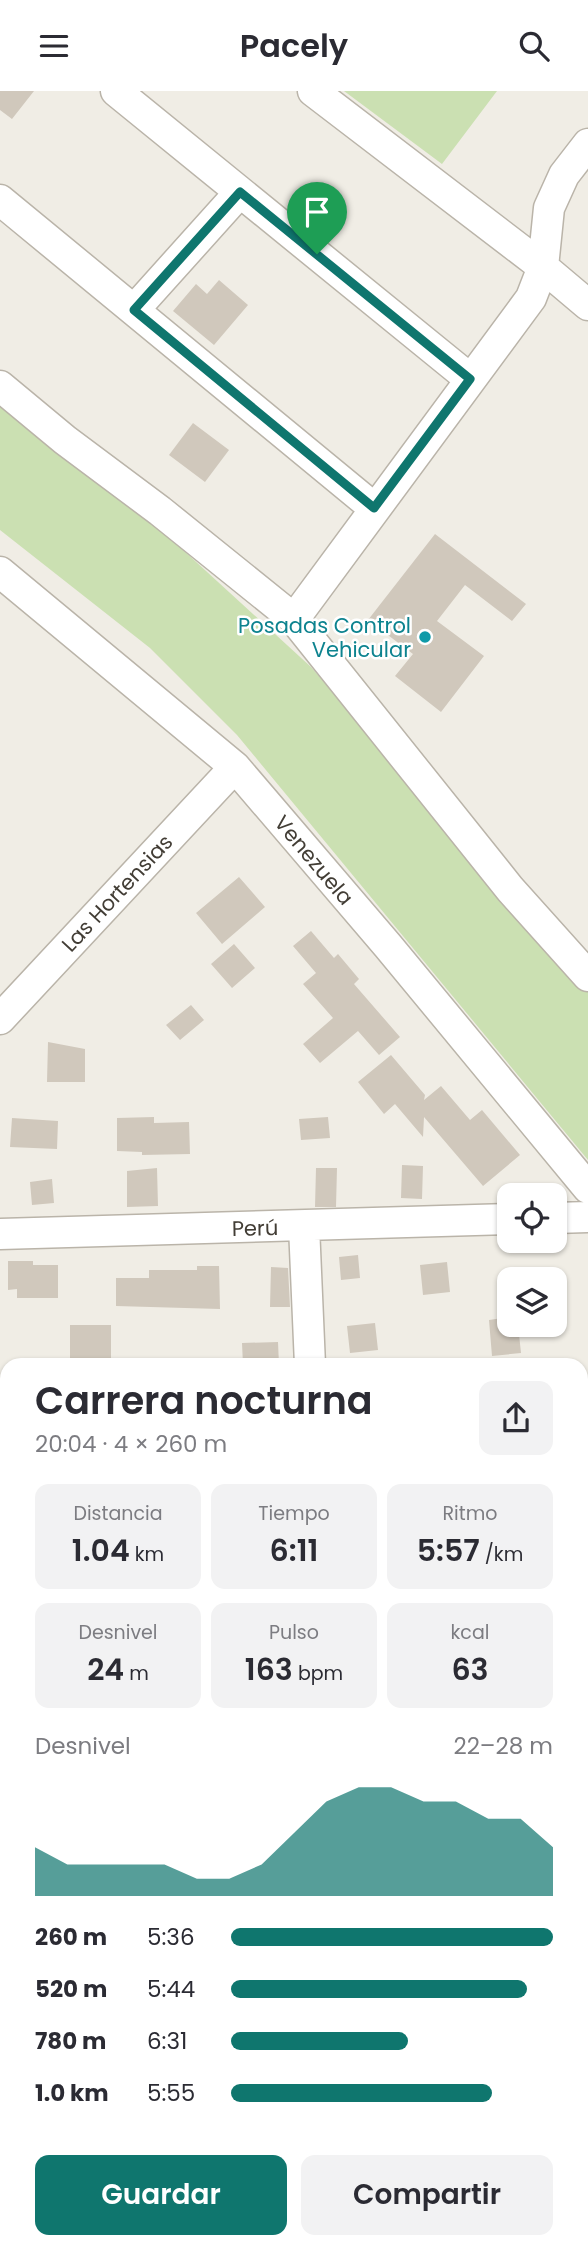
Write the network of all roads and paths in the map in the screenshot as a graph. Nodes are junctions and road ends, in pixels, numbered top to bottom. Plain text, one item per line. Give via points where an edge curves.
1 (116, 91) edge
2 (313, 91) edge
3 (588, 144) edge
4 (240, 192) junction
5 (0, 200) edge
6 (543, 267) junction
7 (588, 305) edge
8 (134, 310) junction
9 (470, 379) junction
10 (0, 386) edge
11 (374, 508) junction
12 (0, 572) edge
13 (294, 619) junction
14 (234, 767) junction
15 (588, 977) edge
16 (0, 1019) edge
17 (588, 1188) edge
18 (588, 1217) edge
19 (567, 1218) edge
20 (497, 1219) edge
21 (304, 1226) junction
22 (0, 1234) edge
23 (310, 1358) edge

1 - 4 street
2 - 6 street
3 - 6 street via 564,175 550,208
4 - 8 street
4 - 9 street
5 - 8 street
6 - 7 street
6 - 9 street via 531,298
8 - 11 street
9 - 11 street
10 - 13 street
11 - 13 street
12 - 14 street, Venezuela
13 - 15 street via 510,889
14 - 16 street, Las Hortensias
14 - 17 street, Venezuela
18 - 19 street
20 - 21 street, Perú
21 - 22 street, Perú
21 - 23 street

